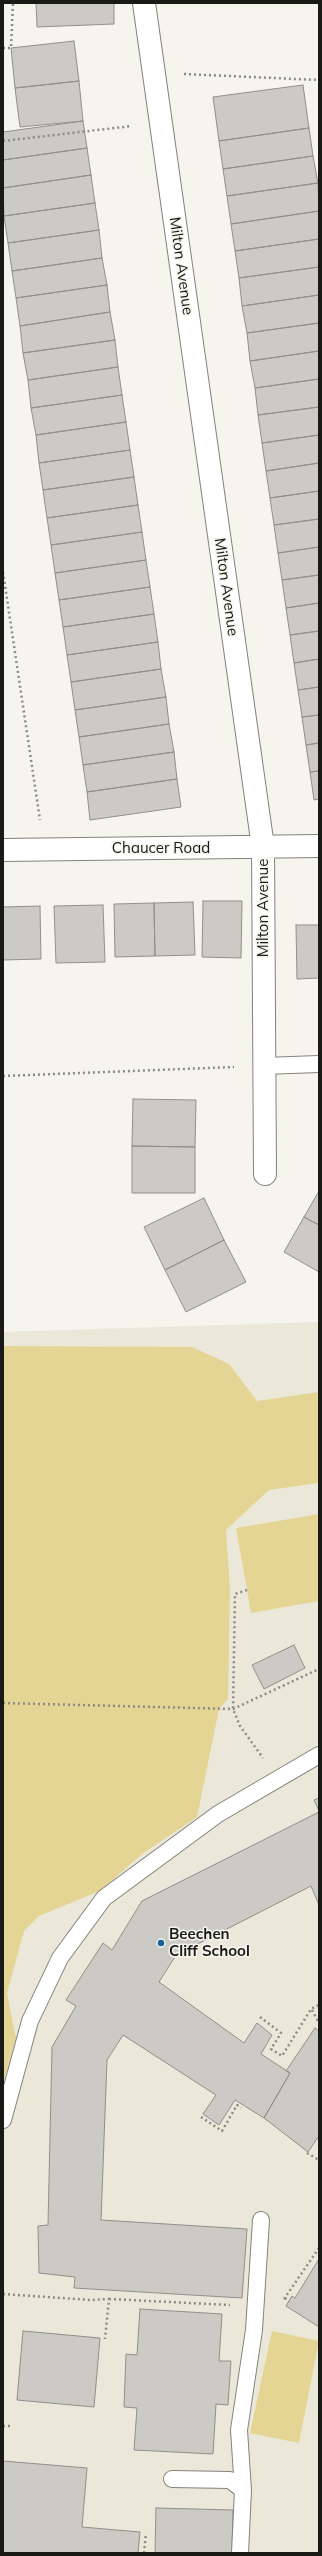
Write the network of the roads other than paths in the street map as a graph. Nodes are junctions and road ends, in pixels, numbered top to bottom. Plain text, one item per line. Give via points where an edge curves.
1 (144, 3) edge
2 (319, 846) edge
3 (263, 847) junction
4 (3, 850) edge
5 (319, 1064) edge
6 (264, 1066) junction
7 (265, 1174) dead end
8 (319, 1755) edge
9 (3, 2120) edge
10 (261, 2220) dead end
11 (172, 2479) dead end
12 (243, 2490) junction
13 (240, 2553) edge

1 - 3 street, Milton Avenue
2 - 3 street, Chaucer Road
3 - 4 street, Chaucer Road
3 - 6 street, Milton Avenue
5 - 6 lane
6 - 7 street, Milton Avenue
8 - 9 lane via 218,1814 104,1898 60,1958 30,2021
10 - 12 lane via 254,2330 239,2430
11 - 12 lane via 230,2480
12 - 13 lane

